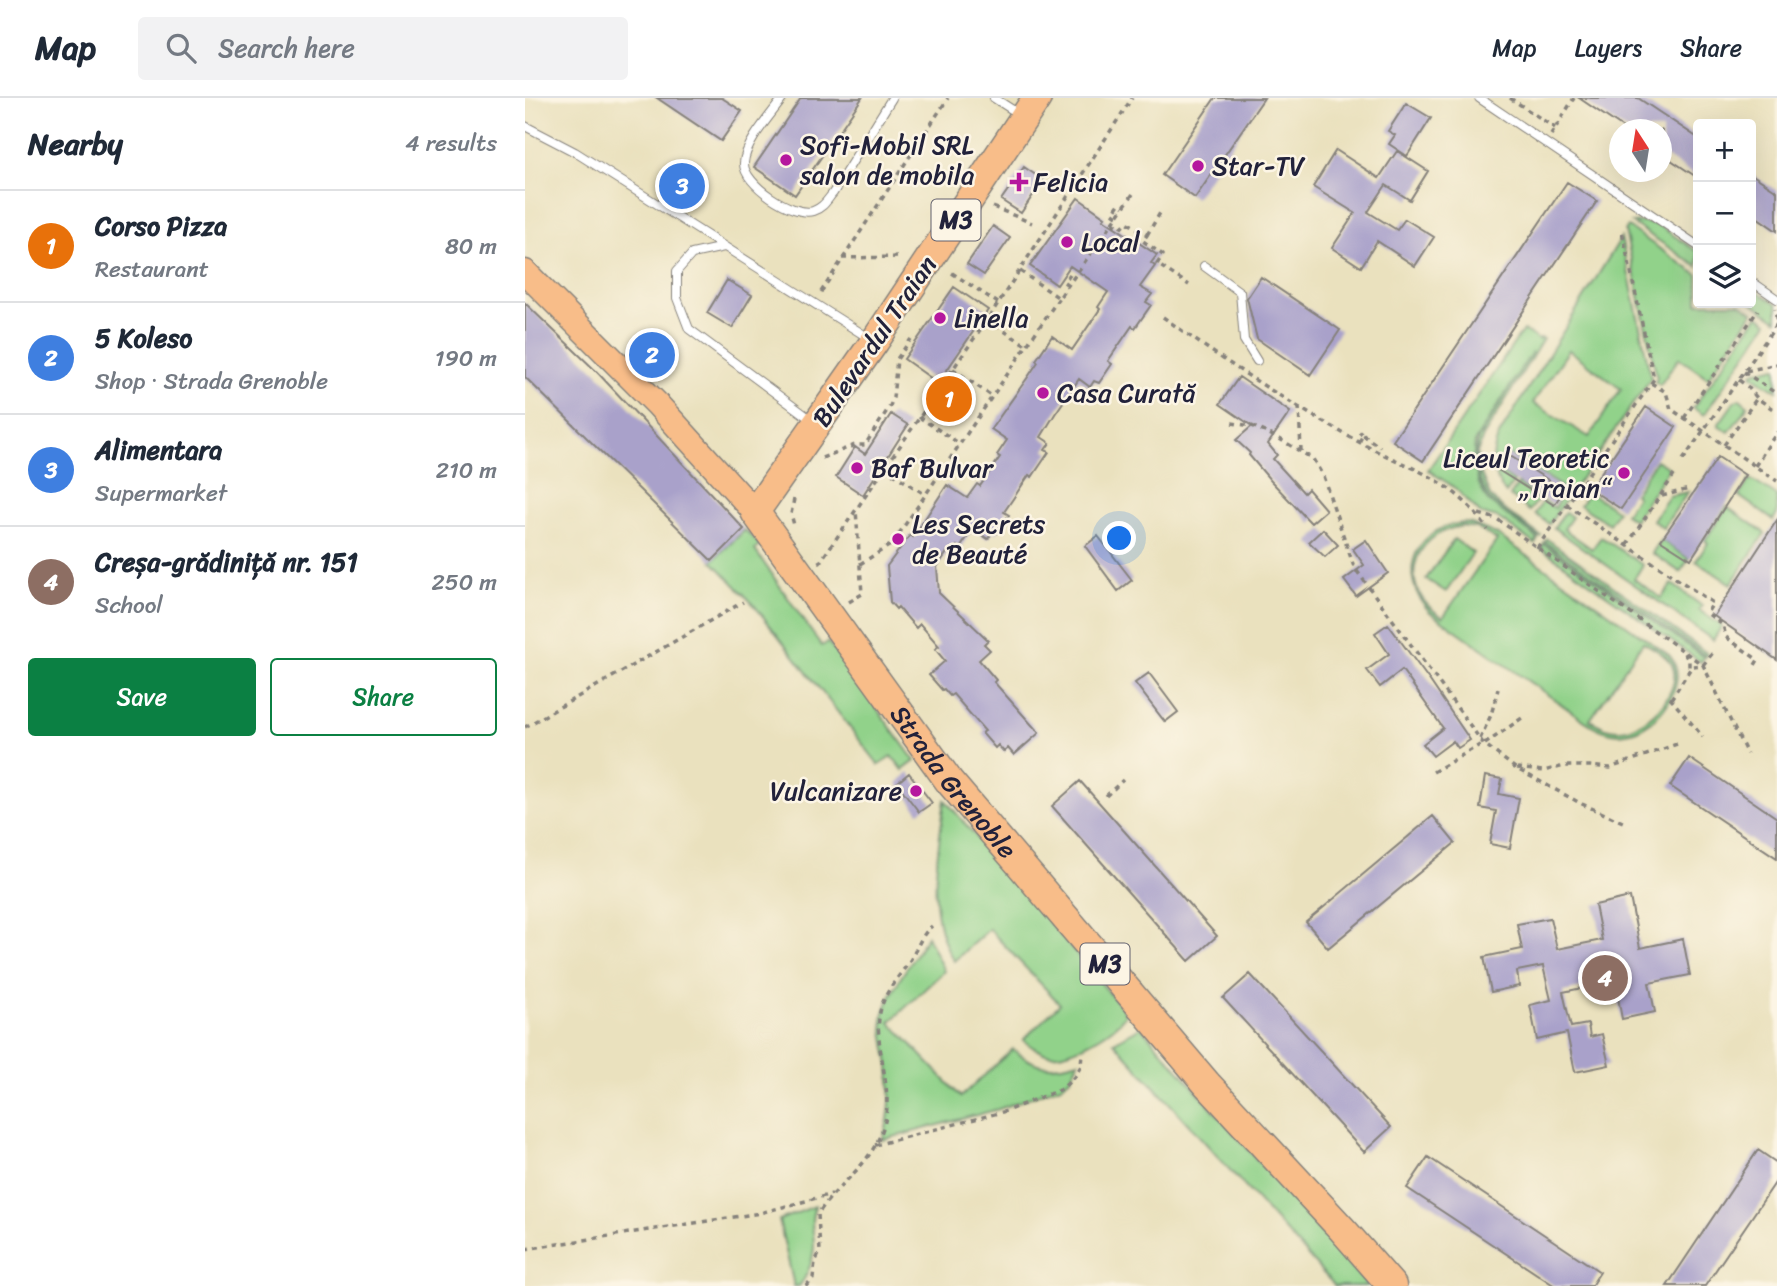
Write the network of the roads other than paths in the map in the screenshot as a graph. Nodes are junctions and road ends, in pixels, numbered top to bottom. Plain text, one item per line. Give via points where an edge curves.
1 (783, 98) edge
2 (892, 98) edge
3 (994, 98) edge
4 (1479, 98) edge
5 (1031, 108) edge
6 (525, 127) edge
7 (1697, 245) edge
8 (723, 247) junction
9 (1204, 266) dead end
10 (525, 272) edge
11 (1756, 284) edge
12 (1777, 299) edge
13 (875, 341) junction
14 (1257, 362) dead end
15 (818, 424) junction
16 (755, 512) junction
17 (1392, 1286) edge

1 - 2 lane via 748,148 744,170 750,181 800,213 813,211 828,200
3 - 5 lane
4 - 7 lane
5 - 13 highway, Bulevardul Traian / M3
6 - 8 lane via 575,152
8 - 13 lane
8 - 15 lane via 692,254 677,271 677,298 689,329
9 - 14 lane via 1240,292 1244,340
10 - 16 main road, Strada Grenoble via 657,404
11 - 12 lane
13 - 15 highway, Bulevardul Traian / M3
15 - 16 highway, Bulevardul Traian / M3
16 - 17 highway, Strada Grenoble / M3 via 949,781 1207,1084

